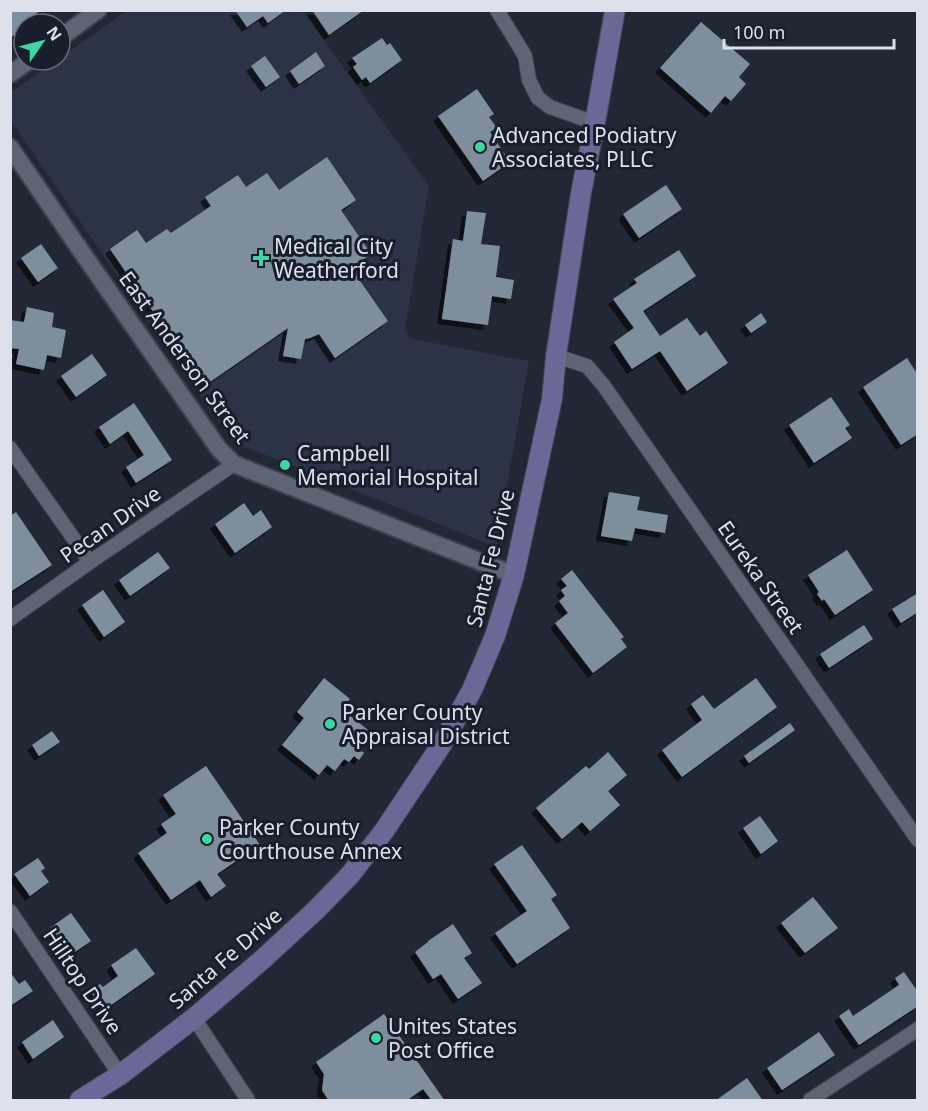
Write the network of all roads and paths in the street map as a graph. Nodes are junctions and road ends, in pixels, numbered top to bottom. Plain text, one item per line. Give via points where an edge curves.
1 (98, 10) edge
2 (497, 10) edge
3 (615, 10) edge
4 (72, 29) edge
5 (595, 123) junction
6 (10, 147) edge
7 (556, 356) junction
8 (10, 448) edge
9 (234, 464) junction
10 (90, 562) junction
11 (514, 575) junction
12 (10, 620) edge
13 (918, 840) edge
14 (10, 912) edge
15 (194, 1018) junction
16 (918, 1029) edge
17 (120, 1075) junction
18 (80, 1101) edge
19 (248, 1101) edge
20 (810, 1101) edge

1 - 4 street
2 - 5 street via 525,56 529,80 538,98 550,107
3 - 5 main road, Santa Fe Drive
5 - 7 main road, Santa Fe Drive
6 - 9 street, East Anderson Street via 219,449
7 - 11 main road, Santa Fe Drive via 552,399
7 - 13 street, Eureka Street via 587,366 604,386
8 - 10 street
9 - 10 street, Pecan Drive
9 - 11 street, East Anderson Street
10 - 12 street, Pecan Drive
11 - 15 main road, Santa Fe Drive via 495,636 472,690 442,744 384,831 316,910
14 - 17 street, Hilltop Drive
15 - 17 main road, Santa Fe Drive
15 - 19 street
16 - 20 street
17 - 18 main road, Santa Fe Drive

